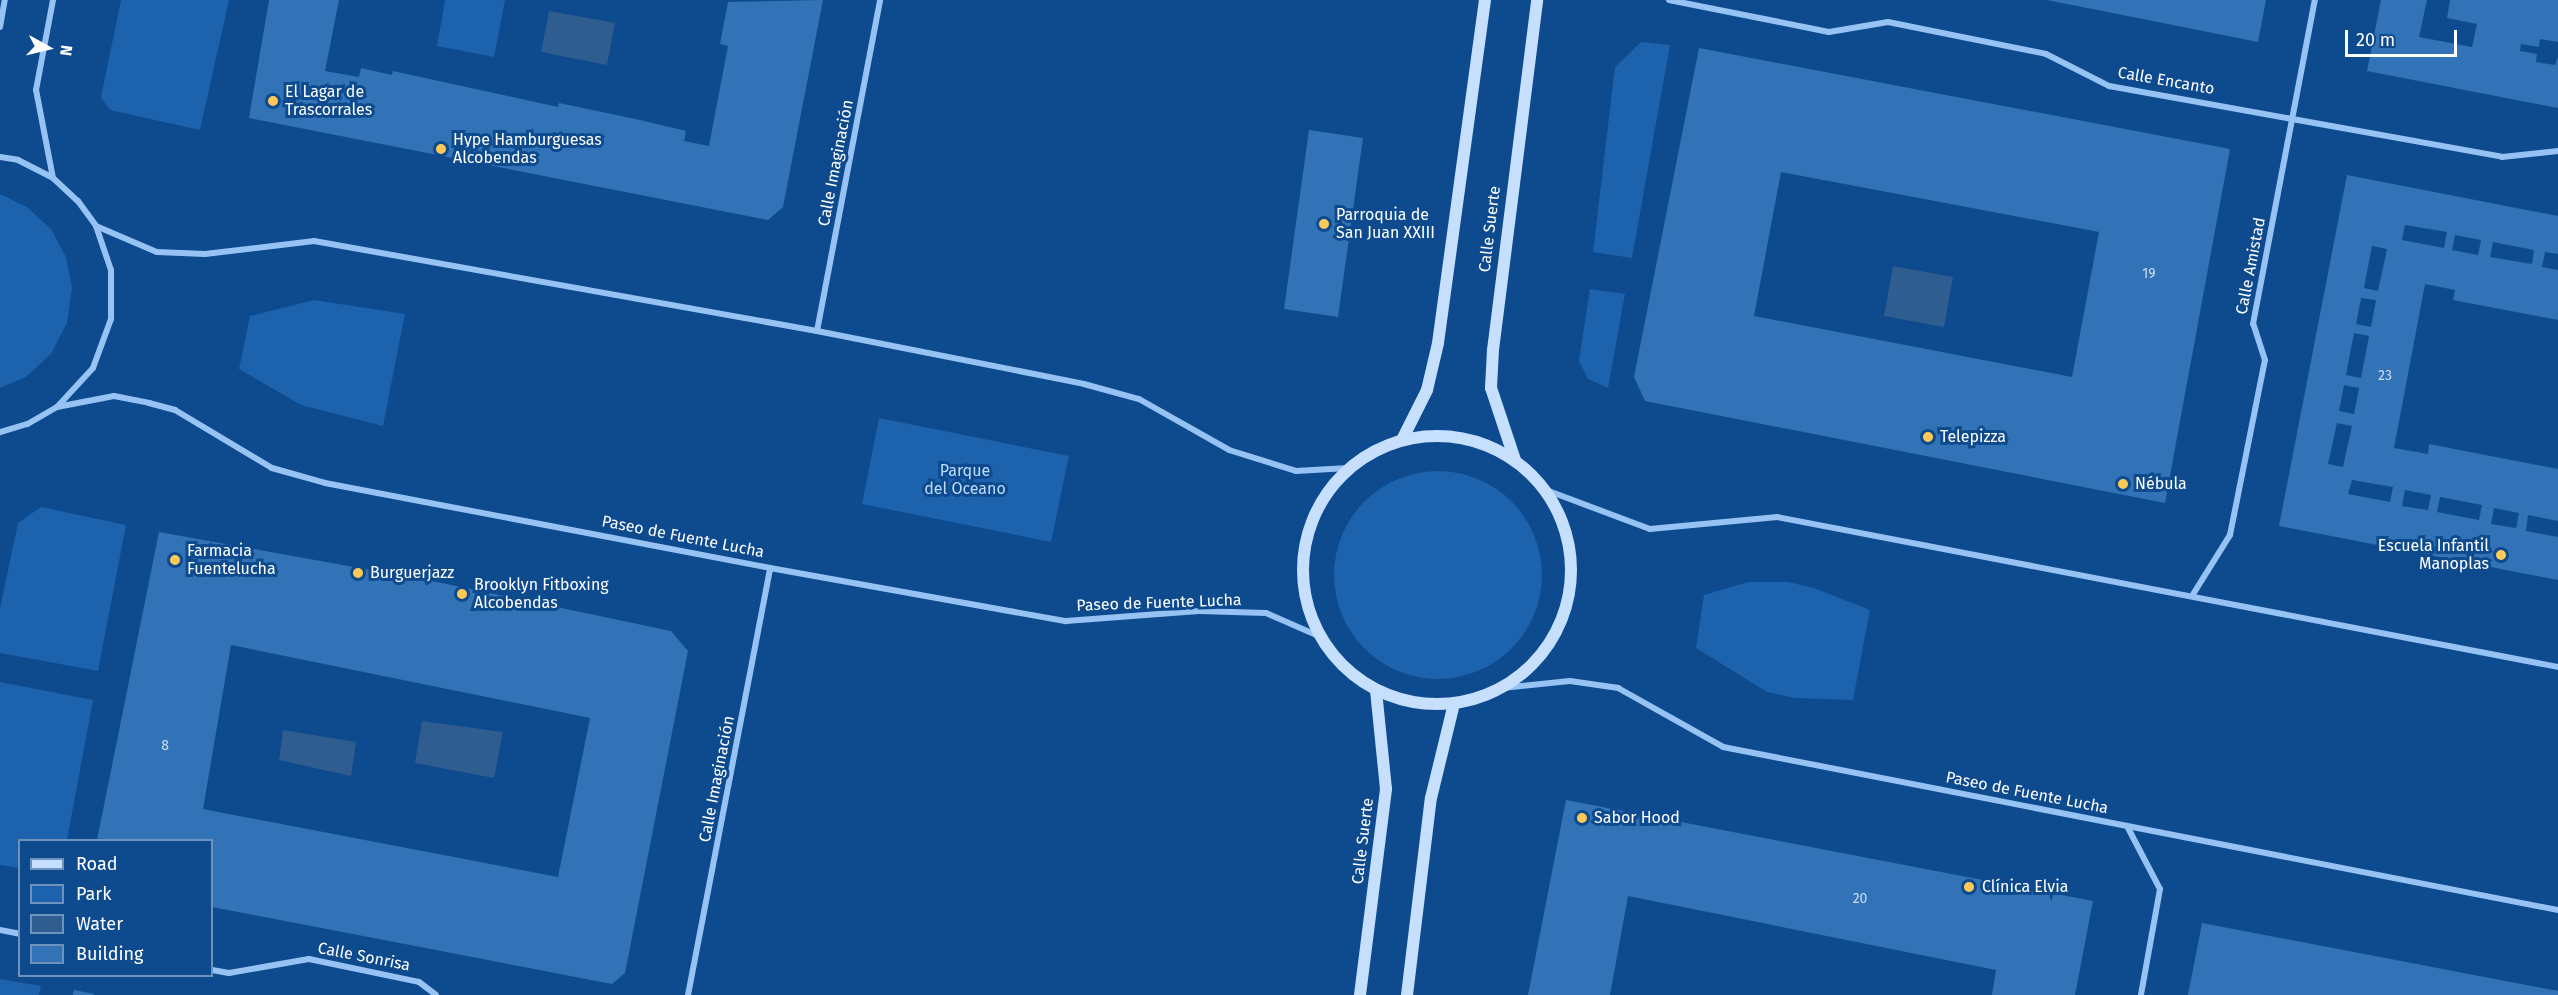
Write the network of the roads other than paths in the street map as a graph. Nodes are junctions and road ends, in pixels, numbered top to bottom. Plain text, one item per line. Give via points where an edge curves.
1 (5, 0) edge
2 (53, 0) edge
3 (880, 0) edge
4 (1485, 0) edge
5 (1537, 0) edge
6 (1670, 0) edge
7 (2315, 0) edge
8 (0, 27) edge
9 (2294, 118) junction
10 (2558, 151) edge
11 (0, 157) edge
12 (52, 178) junction
13 (96, 226) junction
14 (817, 331) junction
15 (57, 407) junction
16 (0, 432) edge
17 (1403, 438) junction
18 (1515, 460) junction
19 (1348, 468) junction
20 (1546, 490) junction
21 (770, 568) junction
22 (2192, 596) junction
23 (1319, 636) junction
24 (2558, 667) edge
25 (1502, 688) junction
26 (1376, 691) junction
27 (1454, 704) junction
28 (2127, 826) junction
29 (2558, 910) edge
30 (0, 930) edge
31 (18, 934) edge
32 (213, 970) edge
33 (436, 995) edge
34 (688, 995) edge
35 (1360, 995) edge
36 (1407, 995) edge
37 (2141, 995) edge

1 - 8 street
2 - 12 street via 36,90
3 - 14 street, Calle Imaginación
4 - 17 main road via 1438,343 1427,390
5 - 18 main road, Calle Suerte via 1492,360 1491,388
6 - 9 street, Calle Encanto via 1829,32 1888,22 2046,54 2109,86
7 - 9 street, Calle Amistad
9 - 10 street, Calle Encanto via 2502,158
9 - 22 street, Calle Amistad via 2253,324 2265,360 2230,535
11 - 12 street via 18,160
12 - 13 street via 78,201
13 - 14 street via 157,252 205,254 314,241
13 - 15 street via 111,270 111,319 93,368
14 - 19 street via 1084,384 1139,399 1228,450 1296,471
15 - 16 street via 27,424
15 - 21 street, Paseo de Fuente Lucha via 114,396 149,403 175,410 272,468 326,483
17 - 18 main road via 1455,436 1487,444
17 - 19 main road via 1382,446
18 - 20 main road
19 - 23 main road via 1312,518 1303,568 1302,578
20 - 22 street via 1650,529 1777,517
20 - 25 main road via 1568,542 1569,599 1545,651
21 - 23 street, Paseo de Fuente Lucha via 1066,621 1199,612 1266,613
21 - 34 street, Calle Imaginación
22 - 24 street
23 - 26 main road via 1343,668
25 - 27 main road
25 - 28 street, Paseo de Fuente Lucha via 1570,681 1618,688 1723,747
26 - 27 main road via 1414,704
26 - 35 main road, Calle Suerte via 1386,789
27 - 36 main road via 1431,798
28 - 29 street, Paseo de Fuente Lucha
28 - 37 street via 2160,890
30 - 31 street
32 - 33 street, Calle Sonrisa via 229,973 309,959 419,982

